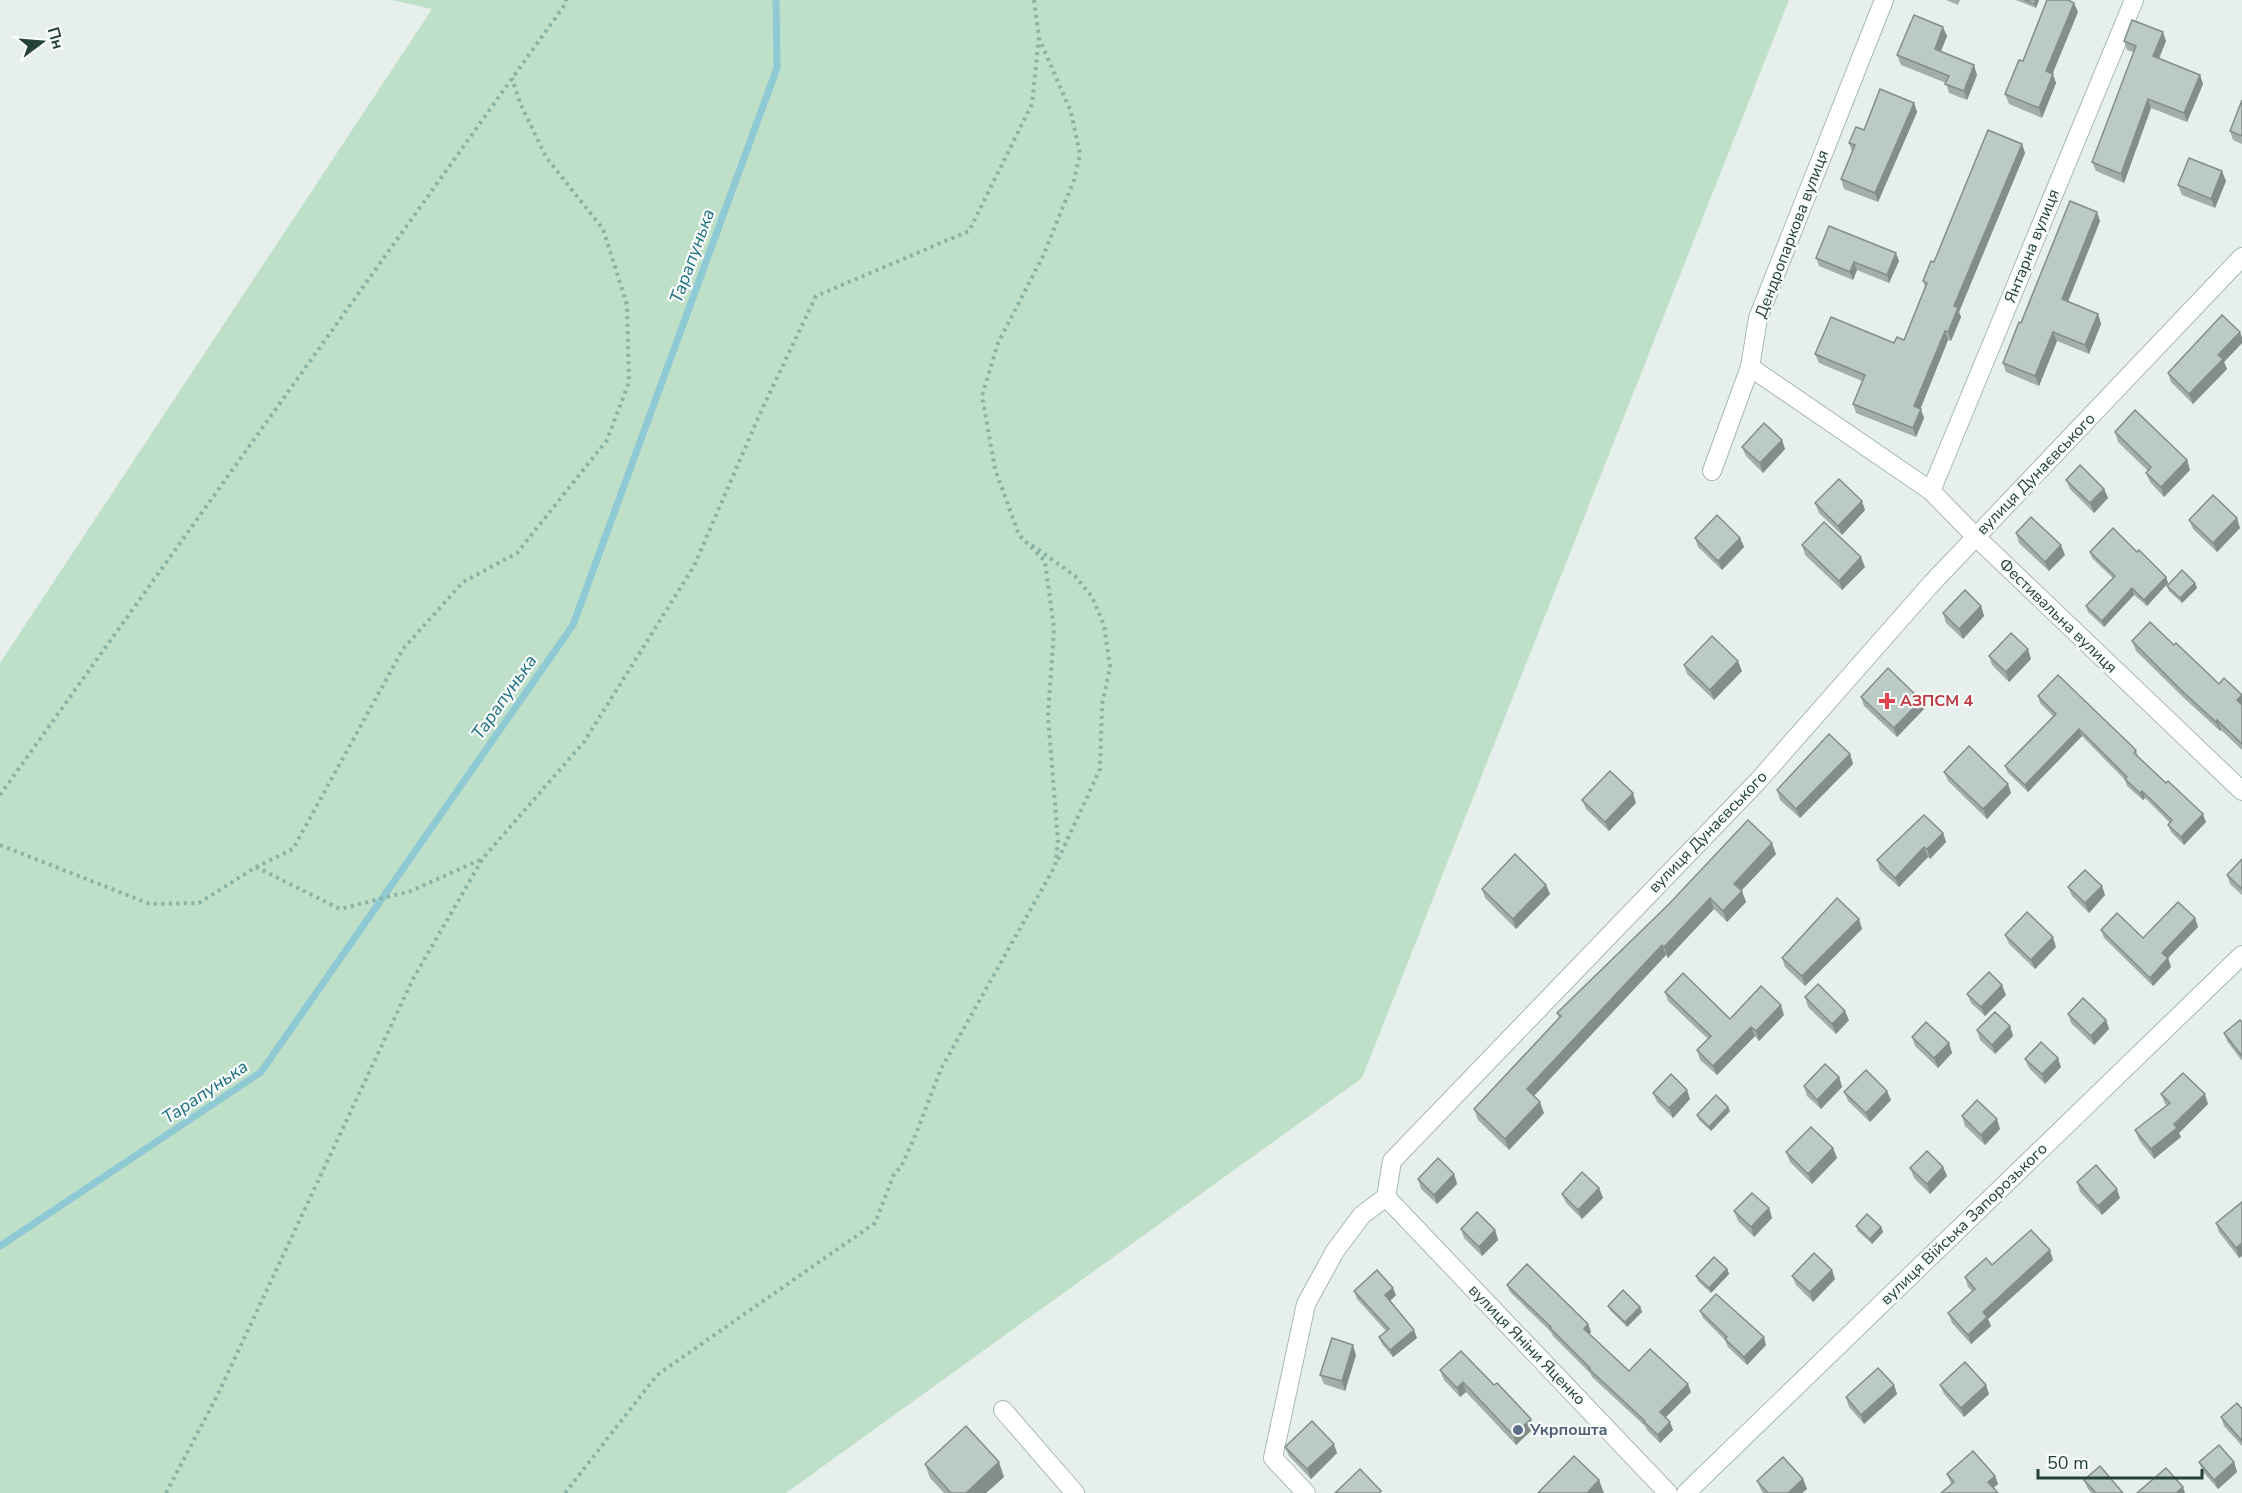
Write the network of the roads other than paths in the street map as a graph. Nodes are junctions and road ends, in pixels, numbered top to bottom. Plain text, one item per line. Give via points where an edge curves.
1 (1884, 0) edge
2 (2134, 0) edge
3 (2242, 257) edge
4 (1750, 368) junction
5 (1712, 471) dead end
6 (1931, 491) junction
7 (1976, 537) junction
8 (2242, 791) edge
9 (2242, 955) edge
10 (1386, 1197) junction
11 (1003, 1410) dead end
12 (1075, 1493) edge
13 (1306, 1493) edge
14 (1668, 1493) edge
15 (1686, 1493) edge

1 - 4 street, Дендропаркова вулиця via 1758,318
2 - 6 street, Янтарна вулиця
3 - 7 street, вулиця Дунаєвського
4 - 5 street, Дендропаркова вулиця
4 - 6 street, Фестивальна вулиця
6 - 7 street, Фестивальна вулиця
7 - 8 street, Фестивальна вулиця
7 - 10 street, вулиця Дунаєвського via 1758,781 1392,1161
9 - 15 street, вулиця Війська Запорозького
10 - 13 street via 1362,1215 1335,1251 1306,1304 1273,1458
10 - 14 street, вулиця Яніни Яценко
11 - 12 street

